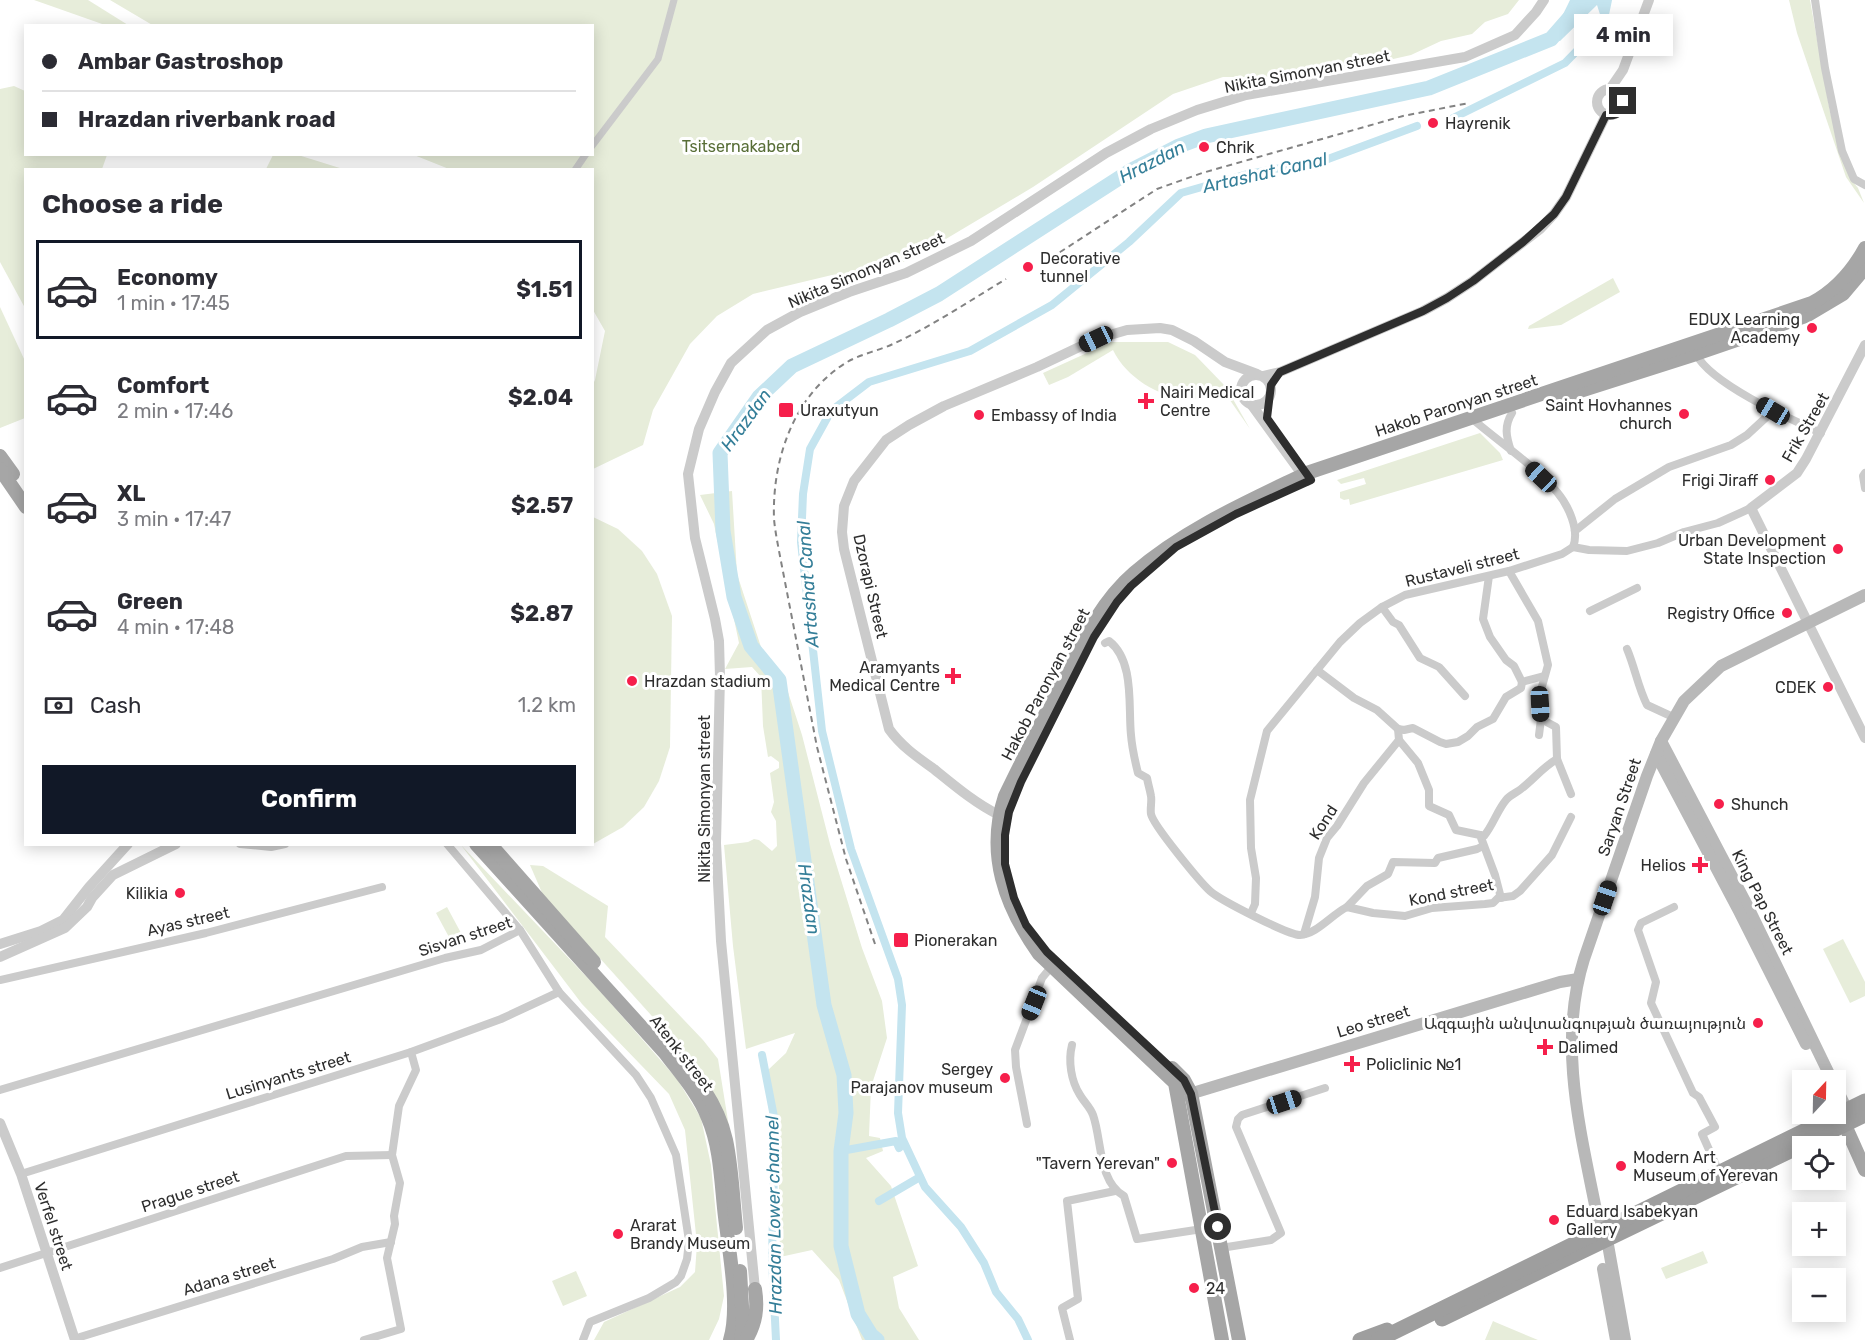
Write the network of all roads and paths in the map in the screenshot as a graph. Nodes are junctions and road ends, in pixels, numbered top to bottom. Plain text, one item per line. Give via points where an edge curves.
1 (674, 0) edge
2 (1544, 0) edge
3 (1649, 0) edge
4 (1815, 0) edge
5 (1623, 70) junction
6 (1610, 89) junction
7 (1623, 98) junction
8 (1606, 115) junction
9 (594, 143) edge
10 (1865, 185) edge
11 (1865, 248) edge
12 (1865, 268) edge
13 (1865, 345) edge
14 (1696, 354) junction
15 (1225, 362) junction
16 (1280, 372) junction
17 (1260, 375) junction
18 (1271, 385) junction
19 (1242, 386) junction
20 (1268, 399) junction
21 (1251, 404) junction
22 (1773, 411) junction
23 (1512, 412) junction
24 (1475, 420) junction
25 (1821, 433) junction
26 (1511, 452) junction
27 (0, 456) edge
28 (0, 469) edge
29 (1864, 475) edge
30 (1307, 477) junction
31 (1865, 488) edge
32 (24, 491) edge
33 (24, 504) edge
34 (1751, 508) junction
35 (1575, 531) junction
36 (1573, 547) junction
37 (1509, 572) junction
38 (1489, 576) junction
39 (1637, 588) dead end
40 (1865, 595) edge
41 (1382, 607) junction
42 (1590, 611) dead end
43 (1807, 622) junction
44 (1105, 644) dead end
45 (1627, 649) dead end
46 (1317, 670) junction
47 (1544, 676) junction
48 (1522, 682) junction
49 (1465, 696) dead end
50 (1673, 717) junction
51 (1541, 719) junction
52 (1398, 729) junction
53 (1539, 735) dead end
54 (1865, 738) edge
55 (1399, 740) junction
56 (1661, 741) junction
57 (1656, 754) junction
58 (1557, 759) junction
59 (1571, 794) dead end
60 (999, 815) junction
61 (1571, 817) dead end
62 (1480, 835) junction
63 (126, 846) edge
64 (172, 846) edge
65 (261, 846) edge
66 (276, 846) edge
67 (449, 846) edge
68 (478, 846) edge
69 (492, 846) edge
70 (1483, 846) junction
71 (382, 887) dead end
72 (1501, 898) junction
73 (1347, 907) junction
74 (1674, 907) dead end
75 (1251, 913) junction
76 (520, 930) junction
77 (1304, 934) junction
78 (0, 944) edge
79 (0, 957) edge
80 (1052, 966) junction
81 (1578, 979) junction
82 (0, 980) edge
83 (560, 992) junction
84 (1072, 1045) dead end
85 (411, 1052) junction
86 (1819, 1070) edge
87 (1827, 1070) edge
88 (1326, 1088) dead end
89 (0, 1090) edge
90 (1185, 1095) junction
91 (1865, 1101) edge
92 (1847, 1115) edge
93 (0, 1123) edge
94 (1027, 1124) dead end
95 (1865, 1149) edge
96 (392, 1155) junction
97 (1865, 1170) edge
98 (1719, 1172) junction
99 (21, 1174) junction
100 (1115, 1191) junction
101 (1202, 1229) junction
102 (1602, 1236) junction
103 (391, 1242) junction
104 (1221, 1248) junction
105 (47, 1253) junction
106 (0, 1268) edge
107 (755, 1289) junction
108 (742, 1313) junction
109 (1418, 1320) junction
110 (1402, 1339) edge
111 (76, 1340) edge
112 (364, 1340) edge
113 (583, 1340) edge
114 (730, 1340) edge
115 (741, 1340) edge
116 (746, 1340) edge
117 (1070, 1340) edge
118 (1222, 1340) edge
119 (1239, 1340) edge
120 (1360, 1340) edge
121 (1378, 1340) edge
122 (1616, 1340) edge
123 (1624, 1340) edge

1 - 9 street via 658,59
2 - 107 street, Nikita Simonyan street via 1515,35 1465,57 1246,94 1151,129 1106,153 971,241 906,273 792,316 767,330 730,363 699,429 688,474 695,538 719,641 716,843 720,931
3 - 5 street
4 - 10 street via 1842,151 1851,174
5 - 6 street
5 - 7 street
6 - 7 street
6 - 8 street via 1602,92 1597,102
7 - 8 street via 1619,112
8 - 16 street via 1566,197 1554,214 1523,242 1473,281 1423,311
11 - 24 main road, Hakob Paronyan street via 1845,279 1812,303
12 - 14 main road, Hakob Paronyan street via 1843,294 1822,308
13 - 25 street, Frik Street
14 - 22 street via 1728,384
14 - 23 main road, Hakob Paronyan street
15 - 17 street
15 - 19 street
15 - 60 street, Dzorapi Street via 1183,335 1160,328 1111,333 909,425 886,440 854,481 844,506 844,549 889,729 897,741 981,806
16 - 17 street
16 - 18 street
17 - 18 street
17 - 19 street via 1247,378
18 - 20 street
19 - 21 street via 1243,397
20 - 21 street
20 - 30 street via 1267,418
21 - 30 street
22 - 25 street
22 - 35 street via 1731,446 1669,467 1615,499
23 - 24 main road, Hakob Paronyan street
23 - 26 street via 1505,434
24 - 26 street
24 - 30 main road, Hakob Paronyan street
24 - 30 main road, Hakob Paronyan street via 1457,430
25 - 34 street, Frik Street via 1797,472
26 - 35 street via 1557,492
27 - 32 main road
28 - 33 main road
29 - 31 street
30 - 60 main road, Hakob Paronyan street via 1257,496 1195,529 1122,585 1103,609 1064,677
30 - 90 main road, Hakob Paronyan street via 1176,547 1131,586 1094,637 1021,782 1008,818 1005,864 1026,925 1047,952 1184,1080
34 - 36 street via 1718,523 1628,550
34 - 43 street
35 - 36 street
36 - 37 street, Rustaveli street
37 - 38 street, Rustaveli street
37 - 47 street via 1538,621 1548,665
38 - 41 street, Rustaveli street via 1405,596
38 - 48 street via 1484,619 1490,637
39 - 42 street
40 - 43 main road, Saryan Street
41 - 46 street, Rustaveli street via 1353,629
41 - 49 street via 1420,658 1439,667
43 - 50 main road, Saryan Street via 1721,666
43 - 54 street
44 - 75 street via 1109,641 1119,651 1130,684 1131,738 1138,773 1147,778 1151,813 1177,853 1208,889
45 - 50 street via 1647,705
46 - 52 street
46 - 75 street, Rustaveli street via 1267,731 1250,800 1256,878
47 - 48 street
47 - 51 street
48 - 52 street via 1521,688 1506,696 1493,719 1458,742 1446,744 1413,728
50 - 56 main road, Saryan Street
51 - 53 street
51 - 58 street via 1556,727
52 - 55 street
55 - 62 street via 1418,763 1429,806 1449,815 1456,830
55 - 77 street, Kond via 1364,783 1323,846
56 - 57 main road, Saryan Street
56 - 87 main road, King Pap Street
57 - 81 main road, Saryan Street
57 - 86 main road, King Pap Street
58 - 59 street
58 - 62 street via 1507,798 1489,830
60 - 80 main road, Hakob Paronyan street via 998,858 1007,898 1023,932
61 - 72 street, Kond street via 1540,870 1520,891
62 - 70 street
63 - 78 street via 63,920
64 - 79 street via 113,875 65,927
65 - 66 street
67 - 76 street
68 - 114 main road, Atenk street via 665,1053 707,1115 717,1152 731,1273 734,1315
69 - 108 main road, Atenk street via 684,1062 710,1101 728,1153
70 - 72 street
70 - 73 street via 1438,858 1436,863 1392,862 1388,874 1367,886
71 - 82 street, Ayas street via 206,933
72 - 73 street, Kond street via 1493,903 1432,908 1405,916
73 - 77 street via 1317,930
74 - 98 street via 1641,923 1638,930 1656,982 1651,1003 1694,1093 1700,1097 1715,1127 1702,1134
75 - 77 street via 1283,930
76 - 83 street, Sisvan street
76 - 89 street, Sisvan street via 481,950
80 - 90 main road, Hakob Paronyan street via 1171,1077
80 - 94 street via 1042,978 1015,1050
81 - 90 main road, Leo street
81 - 102 main road, Saryan Street via 1570,1045 1573,1082
83 - 85 street, Lusinyants street via 501,1019
83 - 113 street, Sisvan street via 636,1075 651,1098 676,1155 689,1241 687,1259 676,1282 649,1298 590,1322
84 - 100 street via 1074,1085 1093,1113 1104,1165
85 - 96 street via 416,1070 399,1106
85 - 99 street, Lusinyants street
88 - 104 street via 1238,1119 1236,1127 1281,1233 1271,1240
90 - 101 main road, Hakob Paronyan street
90 - 104 main road, Hakob Paronyan street
91 - 92 highway
92 - 95 main road
92 - 97 main road
92 - 98 highway
92 - 102 highway
93 - 99 street, Verfel street
96 - 103 street via 400,1183
96 - 105 street, Prague street via 346,1156
98 - 102 highway
99 - 105 street, Verfel street
100 - 101 street via 1124,1196 1137,1239
100 - 117 street via 1068,1201 1078,1299 1062,1308
101 - 118 main road, Hakob Paronyan street
102 - 109 highway
102 - 110 highway
102 - 122 main road
102 - 123 main road
103 - 111 street, Adana street via 362,1247
103 - 112 street via 387,1258 400,1329
104 - 119 main road, Hakob Paronyan street
105 - 106 street, Prague street
105 - 111 street, Verfel street
107 - 108 main road via 750,1312
107 - 116 main road via 758,1309
108 - 115 main road, Atenk street
109 - 120 highway
109 - 121 highway

